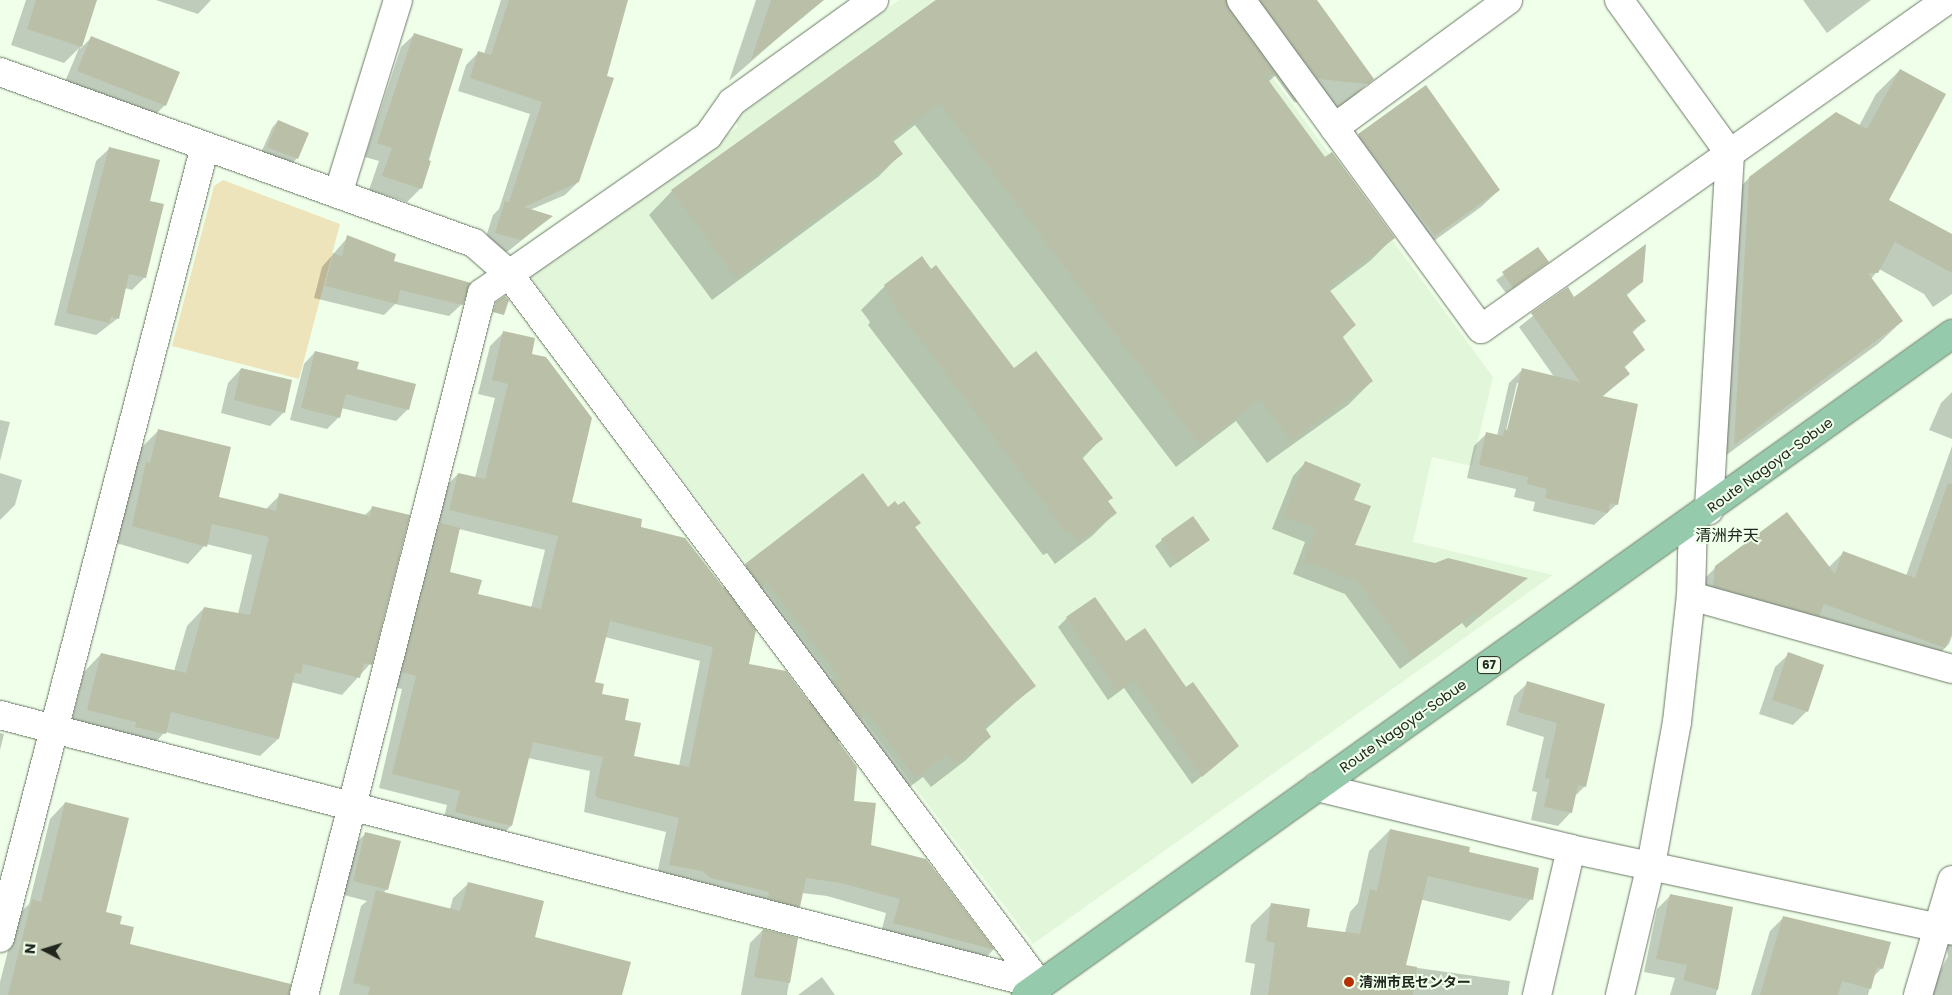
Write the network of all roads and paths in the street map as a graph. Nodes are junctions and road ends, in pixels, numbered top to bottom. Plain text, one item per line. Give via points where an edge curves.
1 (398, 0) edge
2 (874, 0) edge
3 (1240, 0) edge
4 (1508, 0) edge
5 (1619, 0) edge
6 (1947, 0) edge
7 (0, 72) edge
8 (1334, 128) junction
9 (205, 146) junction
10 (1730, 154) junction
11 (338, 194) junction
12 (508, 274) junction
13 (1952, 334) edge
14 (1701, 515) junction
15 (1691, 596) junction
16 (1952, 669) edge
17 (0, 715) edge
18 (54, 729) junction
19 (1317, 787) junction
20 (351, 806) junction
21 (1571, 848) junction
22 (1651, 865) junction
23 (1952, 880) edge
24 (1945, 929) edge
25 (0, 938) edge
26 (1033, 990) edge
27 (304, 995) edge
28 (1537, 995) edge
29 (1620, 995) edge
30 (1918, 995) edge

1 - 11 street
2 - 12 street via 732,102 708,136
3 - 8 street
4 - 8 street
5 - 10 street
6 - 10 street
7 - 9 street
8 - 10 street via 1481,329
9 - 11 street
9 - 18 street
10 - 14 street
11 - 12 street via 474,243
12 - 20 street via 482,293
12 - 26 street
13 - 14 main road, Route Nagoya-Sobue / 67
14 - 15 street
14 - 19 main road, Route Nagoya-Sobue / 67
15 - 16 street
15 - 22 street via 1677,722
17 - 18 street
18 - 20 street
18 - 25 street
19 - 21 street
19 - 26 main road, Route Nagoya-Sobue / 67
20 - 26 street
20 - 27 street
21 - 22 street
21 - 28 street
22 - 24 street
22 - 29 street
23 - 24 street
24 - 30 street

